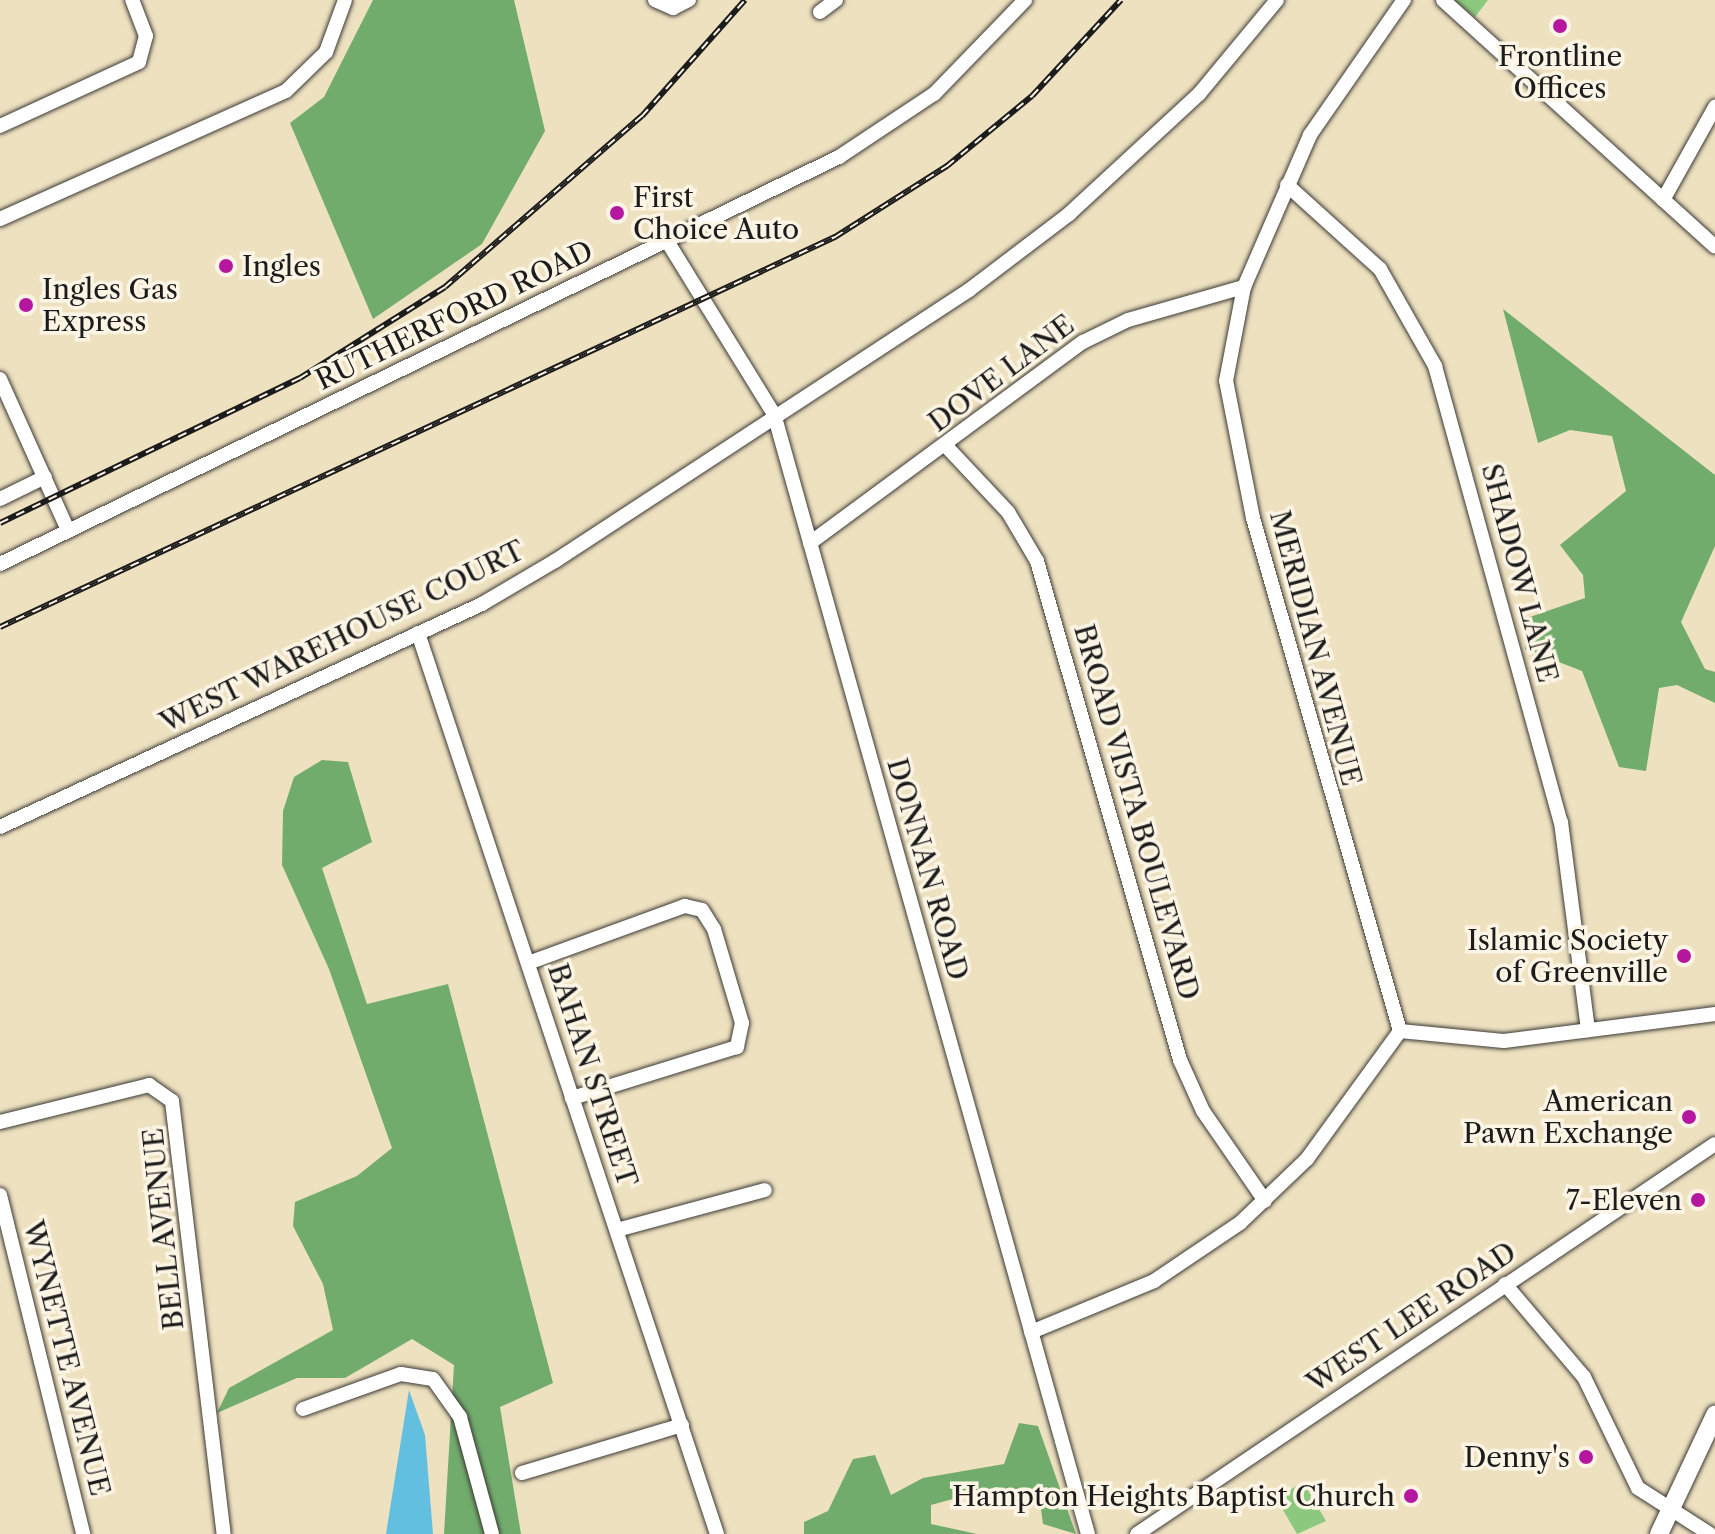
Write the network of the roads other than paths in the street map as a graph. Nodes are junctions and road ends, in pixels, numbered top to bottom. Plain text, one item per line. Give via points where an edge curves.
1 (132, 0) edge
2 (345, 0) edge
3 (655, 0) edge
4 (689, 0) edge
5 (836, 0) edge
6 (1025, 0) edge
7 (1277, 0) edge
8 (1404, 0) edge
9 (1443, 0) edge
10 (820, 12) dead end
11 (1715, 107) edge
12 (0, 126) edge
13 (1287, 185) junction
14 (1663, 200) junction
15 (0, 219) edge
16 (667, 241) junction
17 (1715, 247) edge
18 (1244, 287) junction
19 (0, 379) edge
20 (774, 414) junction
21 (946, 446) junction
22 (45, 477) junction
23 (0, 499) edge
24 (68, 530) junction
25 (810, 543) junction
26 (0, 564) edge
27 (418, 633) junction
28 (0, 827) edge
29 (528, 963) junction
30 (1715, 1014) edge
31 (1588, 1030) junction
32 (1400, 1031) junction
33 (572, 1098) junction
34 (0, 1122) edge
35 (1715, 1144) edge
36 (765, 1190) dead end
37 (0, 1195) edge
38 (1265, 1201) junction
39 (617, 1230) junction
40 (1505, 1284) junction
41 (1031, 1332) junction
42 (303, 1409) dead end
43 (1715, 1415) edge
44 (682, 1425) junction
45 (522, 1473) dead end
46 (1663, 1509) junction
47 (83, 1534) edge
48 (224, 1534) edge
49 (492, 1534) edge
50 (717, 1534) edge
51 (1088, 1534) edge
52 (1137, 1534) edge
53 (1659, 1534) edge
54 (1710, 1534) edge

1 - 12 street via 146,36 139,62
2 - 15 street via 326,52 286,91
3 - 4 street via 673,8
5 - 10 street
6 - 16 street, RUTHERFORD ROAD via 902,119
7 - 20 street, WEST WAREHOUSE COURT via 1182,112 1069,214 969,290
8 - 13 street, MERIDIAN AVENUE via 1339,86
9 - 14 street
11 - 14 street
13 - 18 street, MERIDIAN AVENUE
13 - 31 street, SHADOW LANE via 1380,269 1435,366 1561,822
14 - 17 street
16 - 20 street, DONNAN ROAD
16 - 24 street, RUTHERFORD ROAD
18 - 21 street, DOVE LANE via 1104,330
18 - 32 street, MERIDIAN AVENUE via 1227,366 1231,431
19 - 22 street
20 - 25 street, DONNAN ROAD
20 - 27 street, WEST WAREHOUSE COURT via 522,582
21 - 25 street, DOVE LANE
21 - 38 street, BROAD VISTA BOULEVARD via 1008,512 1037,561 1180,1060 1203,1111
22 - 23 street
22 - 24 street
24 - 26 street, RUTHERFORD ROAD
25 - 41 street, DONNAN ROAD
27 - 28 street, WEST WAREHOUSE COURT
27 - 29 street, BAHAN STREET
29 - 33 street, BAHAN STREET
29 - 33 street via 685,906 702,910 714,929 742,1023 737,1047
30 - 31 street
31 - 32 street via 1504,1041
32 - 38 street via 1307,1159
33 - 39 street, BAHAN STREET
34 - 48 street, BELL AVENUE via 149,1085 172,1101
35 - 40 street, WEST LEE ROAD
36 - 39 street
37 - 47 street, WYNETTE AVENUE
38 - 41 street via 1154,1281
39 - 44 street, BAHAN STREET
40 - 46 street via 1584,1377 1632,1480
40 - 52 street, WEST LEE ROAD
41 - 51 street, DONNAN ROAD
42 - 49 street via 409,1372 433,1379 460,1417
43 - 46 main road
44 - 45 street
44 - 50 street, BAHAN STREET
46 - 53 main road
46 - 54 street

